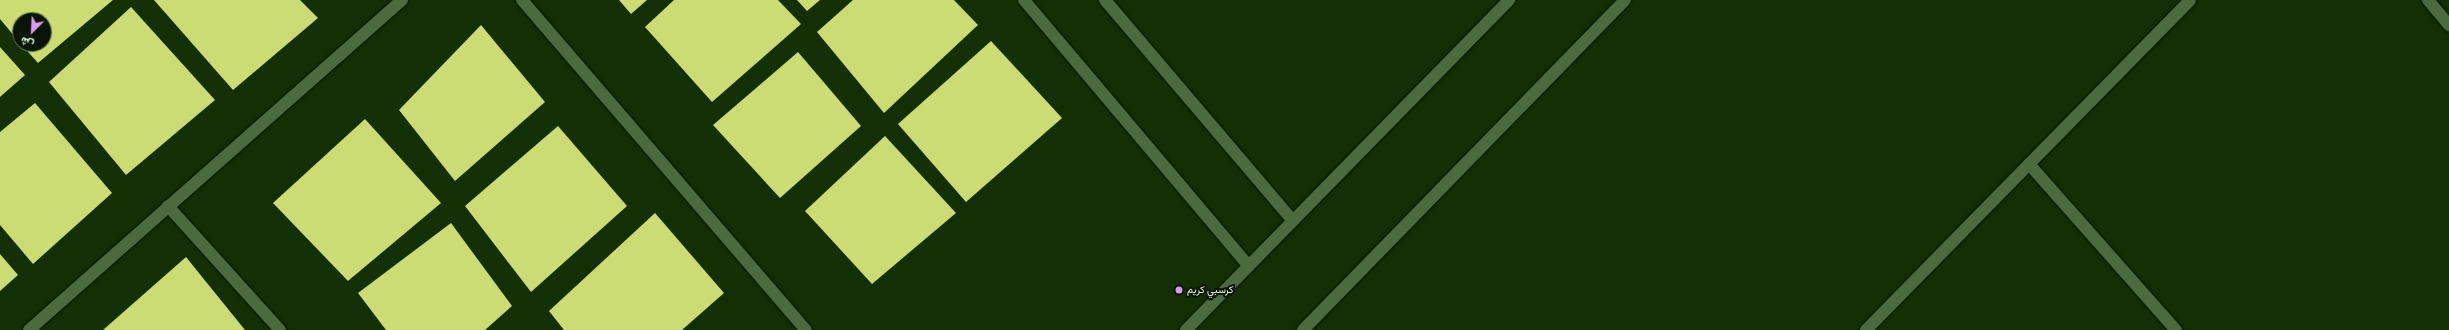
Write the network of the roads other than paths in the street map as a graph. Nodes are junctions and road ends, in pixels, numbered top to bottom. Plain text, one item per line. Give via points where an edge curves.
1 (402, 0) edge
2 (522, 0) edge
3 (1024, 0) edge
4 (1105, 0) edge
5 (1509, 0) edge
6 (1625, 0) edge
7 (2190, 0) edge
8 (2428, 0) edge
9 (2449, 25) edge
10 (2030, 164) junction
11 (168, 206) junction
12 (1293, 221) junction
13 (1249, 266) junction
14 (29, 330) edge
15 (280, 330) edge
16 (806, 330) edge
17 (1186, 330) edge
18 (1303, 330) edge
19 (1866, 330) edge
20 (2176, 330) edge

1 - 11 street
2 - 16 street
3 - 13 street
4 - 12 street
5 - 12 street
6 - 18 street
7 - 10 street
8 - 9 street
10 - 19 street
10 - 20 street
11 - 14 street
11 - 15 street
12 - 13 street
13 - 17 street

